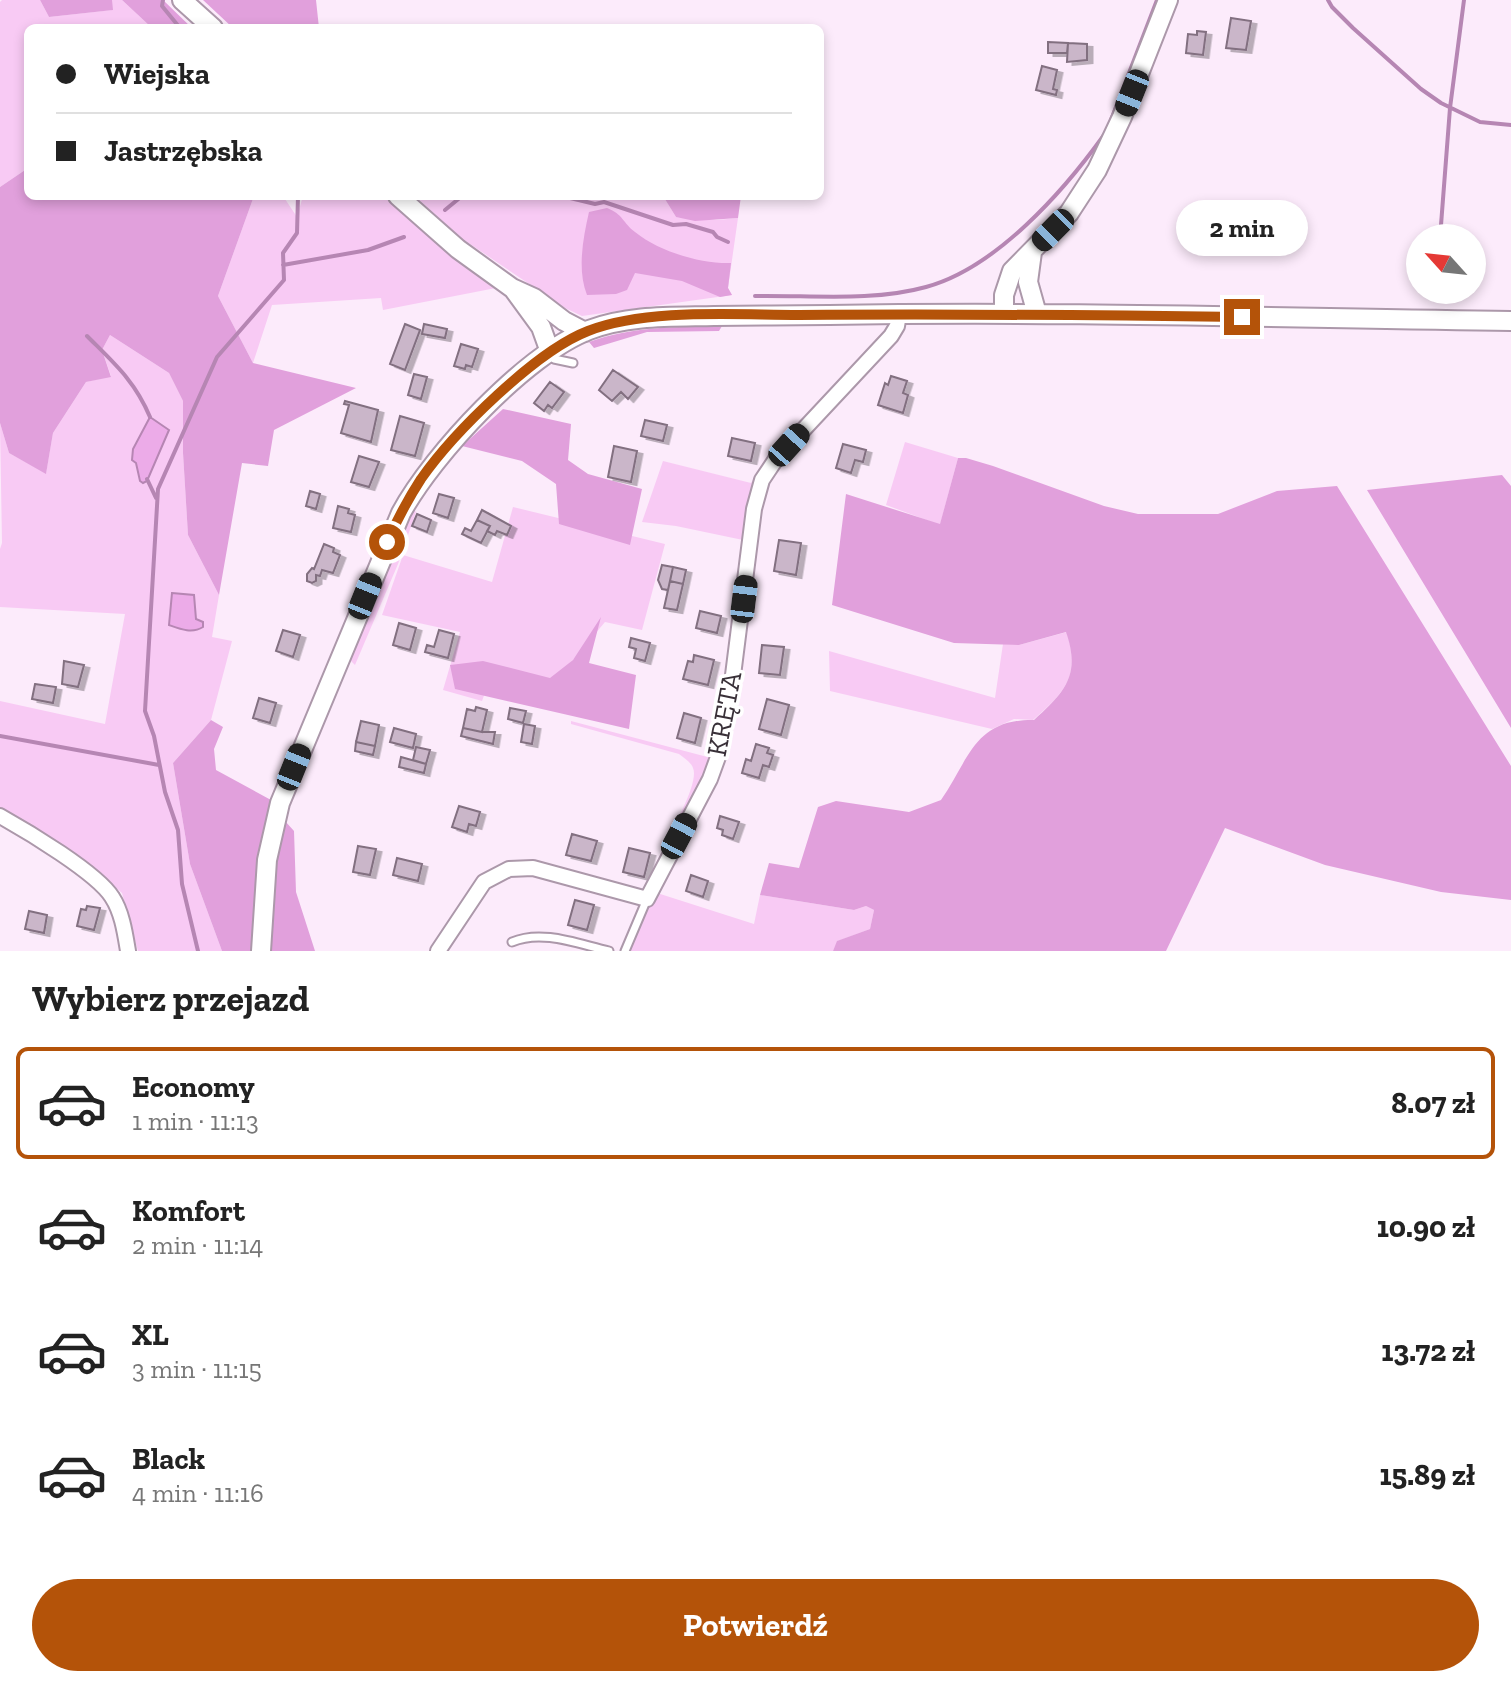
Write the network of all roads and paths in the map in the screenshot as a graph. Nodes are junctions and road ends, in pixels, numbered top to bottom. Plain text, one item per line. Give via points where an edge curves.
1 (182, 0) edge
2 (1168, 0) edge
3 (209, 24) edge
4 (403, 200) edge
5 (1032, 252) junction
6 (512, 288) junction
7 (899, 314) junction
8 (1004, 314) junction
9 (1037, 314) junction
10 (1511, 321) edge
11 (585, 332) junction
12 (550, 352) junction
13 (573, 363) dead end
14 (0, 816) edge
15 (647, 899) junction
16 (512, 942) dead end
17 (128, 951) edge
18 (261, 951) edge
19 (438, 951) edge
20 (609, 951) edge
21 (625, 951) edge

1 - 3 street
2 - 5 street via 1097,170 1069,213
4 - 6 street
5 - 8 street via 1012,271
5 - 9 street via 1028,282
6 - 11 street
6 - 12 street via 541,327
7 - 8 street
7 - 11 street via 661,317
7 - 15 street, KRĘTA via 891,336 762,480 751,522 718,757
8 - 9 street
9 - 10 street
11 - 12 street
12 - 13 lane via 554,359
12 - 18 street via 453,441 401,513 280,803 267,860
14 - 17 street via 103,886 121,918
15 - 19 street via 533,868 509,869 481,885
15 - 21 lane
16 - 20 lane via 544,937

